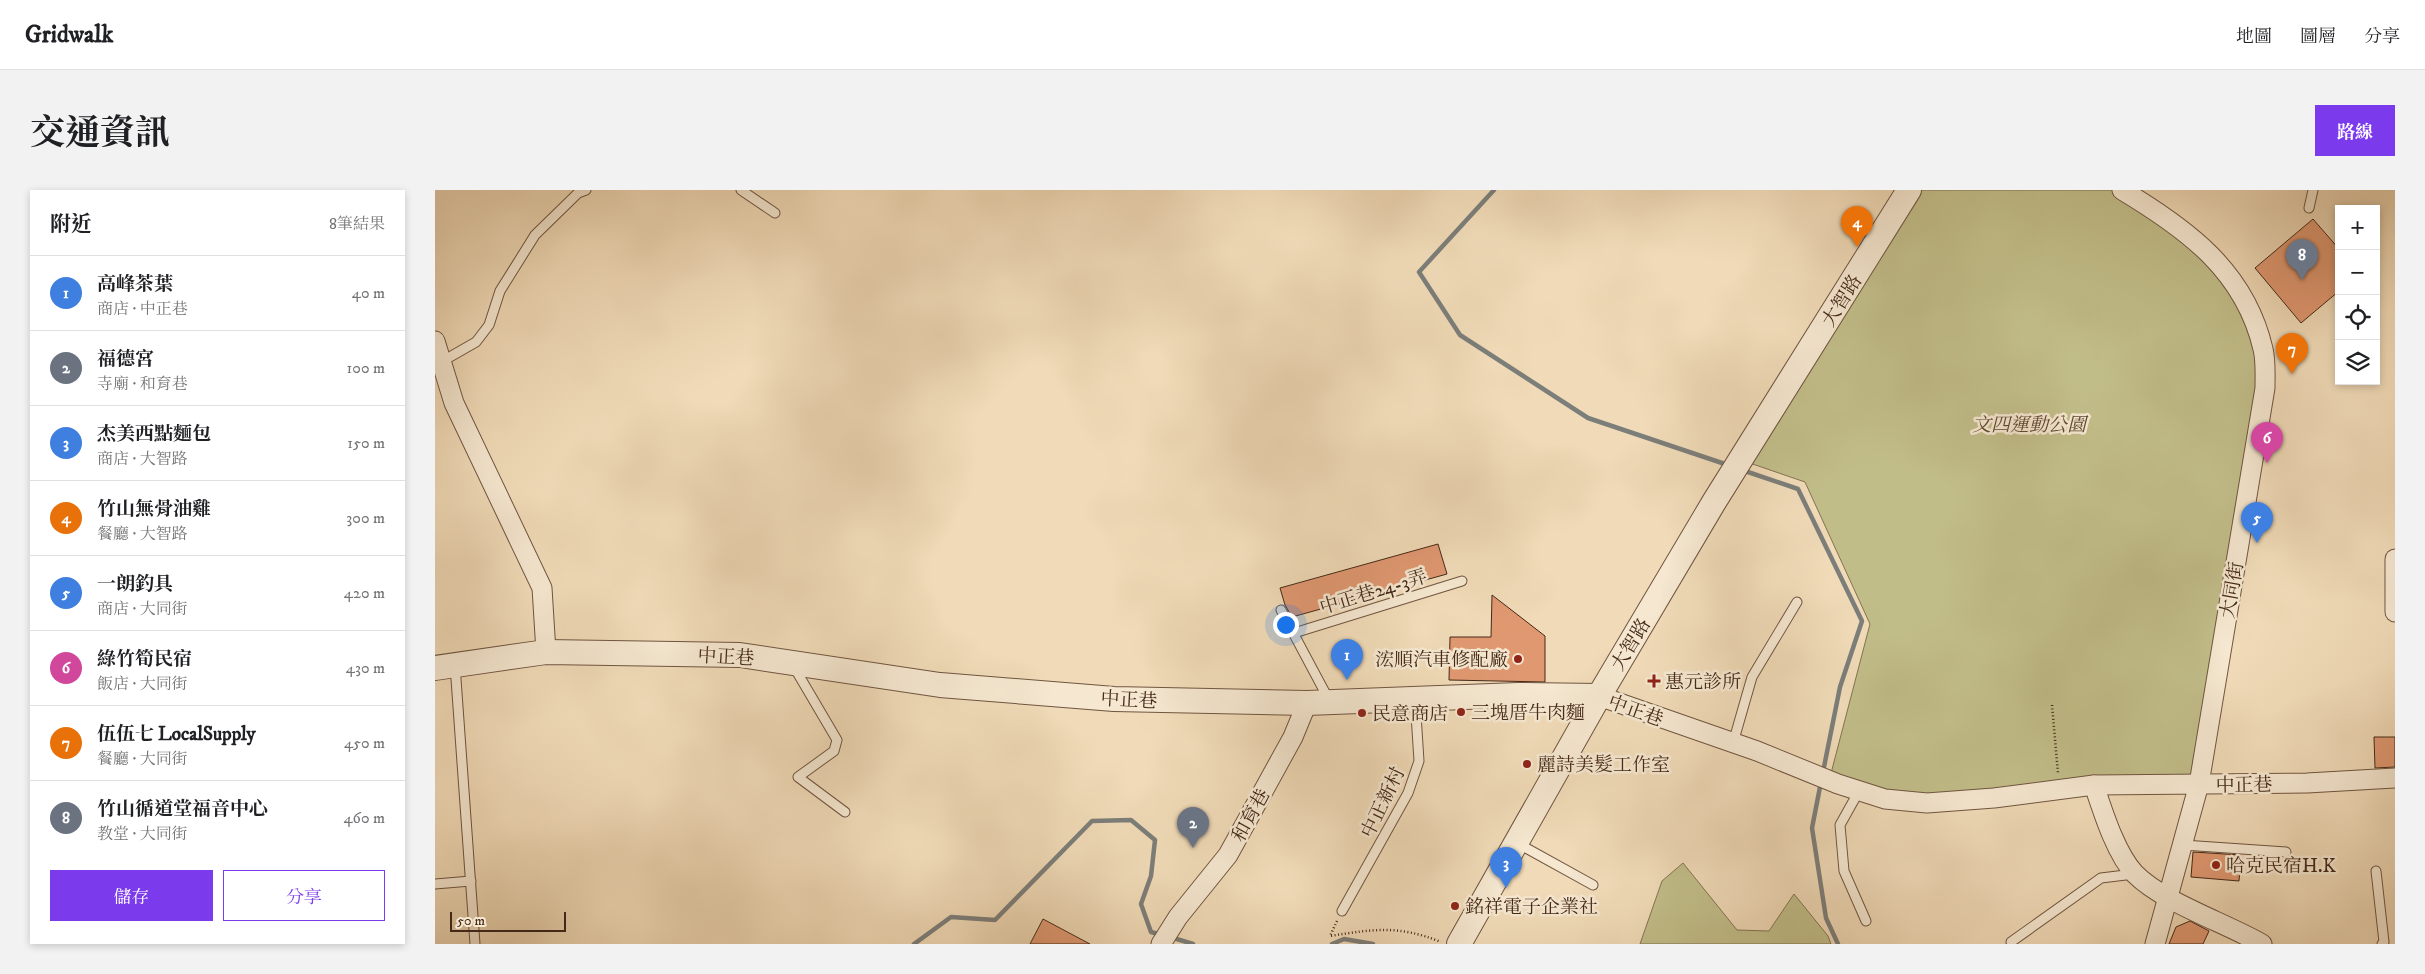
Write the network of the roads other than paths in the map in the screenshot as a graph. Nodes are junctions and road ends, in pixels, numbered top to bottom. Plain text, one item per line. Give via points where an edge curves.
1 (587, 190) edge
2 (741, 190) edge
3 (1909, 190) edge
4 (2122, 190) edge
5 (2313, 190) edge
6 (2309, 208) dead end
7 (775, 213) dead end
8 (435, 341) edge
9 (441, 362) junction
10 (2395, 559) edge
11 (1462, 581) dead end
12 (1797, 602) dead end
13 (1281, 610) dead end
14 (2395, 612) edge
15 (1294, 633) junction
16 (546, 652) junction
17 (792, 663) junction
18 (445, 666) edge
19 (1599, 696) junction
20 (1415, 699) junction
21 (1319, 703) junction
22 (1733, 743) junction
23 (2395, 778) edge
24 (2199, 784) junction
25 (2093, 785) junction
26 (1859, 791) junction
27 (845, 812) dead end
28 (1516, 843) junction
29 (2183, 845) junction
30 (2287, 852) dead end
31 (2376, 871) dead end
32 (2135, 874) junction
33 (471, 881) junction
34 (435, 884) edge
35 (1593, 884) dead end
36 (2169, 897) junction
37 (1342, 911) road end
38 (1866, 921) dead end
39 (2011, 942) dead end
40 (475, 944) edge
41 (1161, 944) edge
42 (1459, 944) edge
43 (2155, 944) edge
44 (2262, 944) edge
45 (2382, 944) edge

1 - 9 lane via 578,193 535,235 499,291 489,325 476,342
2 - 7 lane
3 - 19 street, 大智路 via 1735,468
4 - 24 street, 大同街 via 2158,211 2205,247 2231,277 2252,316 2263,350 2265,388
5 - 6 lane
8 - 9 street
9 - 16 street via 454,402 542,588
10 - 14 street
11 - 15 lane, 中正巷24-3弄
12 - 22 lane via 1752,677
13 - 15 lane
15 - 21 lane
16 - 17 street, 中正巷 via 741,655
16 - 18 street, 中正巷
17 - 21 street, 中正巷 via 940,685 1094,698
17 - 27 lane via 837,740 834,751 798,777
18 - 33 lane
19 - 20 street, 中正巷
19 - 22 street, 中正巷
19 - 28 street, 大智路
20 - 21 street, 中正巷
20 - 37 lane, 中正新村 via 1419,761 1408,793
21 - 41 street, 和育巷 via 1293,738 1229,855 1178,917
22 - 26 street, 中正巷
23 - 24 street, 中正巷
24 - 25 street, 中正巷
24 - 29 street, 大同街
25 - 26 street, 中正巷 via 1927,803 1885,799
25 - 32 street via 2114,840
26 - 38 lane via 1840,825 1844,871
28 - 35 lane
28 - 42 street, 大智路
29 - 30 lane
29 - 36 street, 大同街
31 - 45 lane
32 - 36 street
32 - 39 lane via 2101,878
33 - 34 lane
33 - 40 lane
36 - 43 street
36 - 44 street via 2238,935

